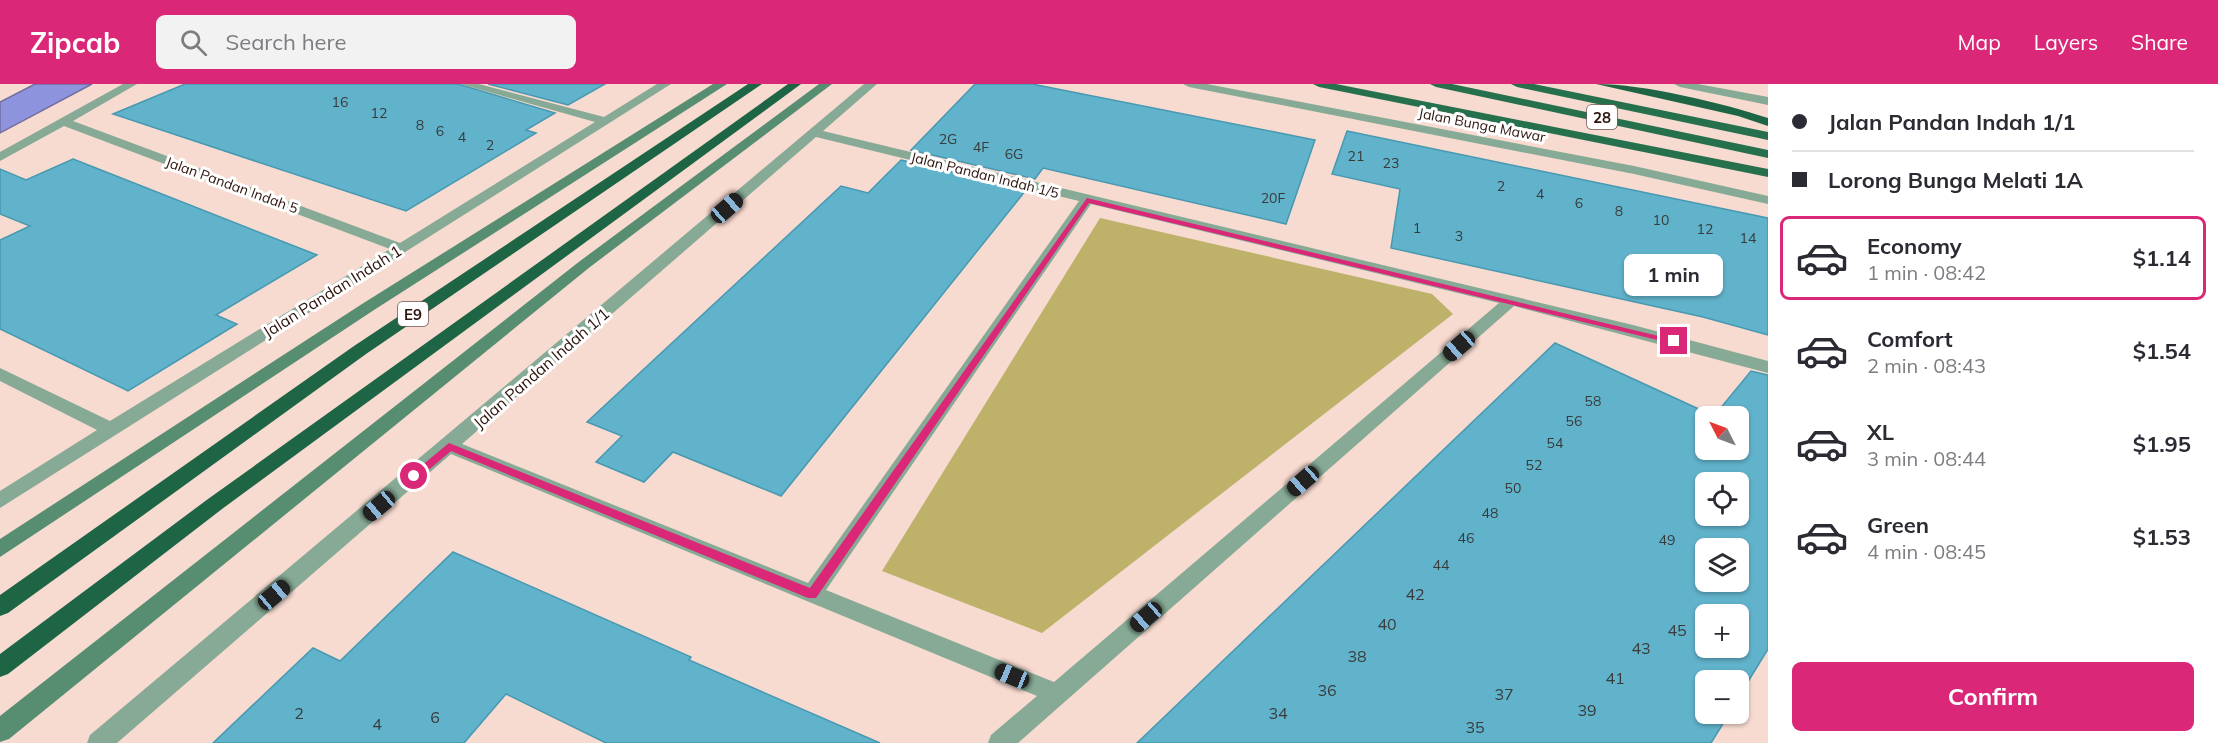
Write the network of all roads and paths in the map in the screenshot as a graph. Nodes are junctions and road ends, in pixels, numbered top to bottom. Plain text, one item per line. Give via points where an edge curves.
1 (131, 84) edge
2 (466, 84) edge
3 (665, 84) edge
4 (721, 84) edge
5 (756, 84) edge
6 (795, 84) edge
7 (826, 84) edge
8 (871, 84) edge
9 (1189, 84) edge
10 (1319, 84) edge
11 (1436, 84) edge
12 (1517, 84) edge
13 (1602, 84) edge
14 (1680, 84) edge
15 (1768, 101) edge
16 (606, 121) junction
17 (63, 122) junction
18 (1768, 122) edge
19 (814, 133) junction
20 (1768, 136) edge
21 (1768, 154) edge
22 (0, 157) edge
23 (1768, 173) edge
24 (1087, 200) junction
25 (1768, 200) edge
26 (401, 248) junction
27 (1511, 301) junction
28 (1768, 367) edge
29 (0, 374) edge
30 (111, 429) junction
31 (449, 446) junction
32 (0, 501) edge
33 (0, 549) edge
34 (812, 594) junction
35 (0, 607) edge
36 (0, 667) edge
37 (1057, 694) junction
38 (0, 732) edge
39 (99, 743) edge
40 (1000, 743) edge

1 - 17 street
2 - 16 street
3 - 16 street, Jalan Pandan Indah 1
4 - 33 main road via 368,307
5 - 35 highway, E9 via 360,350
6 - 36 highway, E9 via 215,504
7 - 38 main road via 585,264
8 - 19 street, Jalan Pandan Indah 1/1
9 - 25 street, Jalan Bunga Mawar
10 - 23 highway
11 - 21 highway, 28
12 - 20 highway, 28
13 - 18 highway
14 - 15 street
16 - 26 street, Jalan Pandan Indah 1
17 - 22 street
17 - 26 street, Jalan Pandan Indah 5
19 - 24 street, Jalan Pandan Indah 1/5
19 - 31 street, Jalan Pandan Indah 1/1
24 - 27 street, Jalan Pandan Indah 1/5
24 - 34 street
26 - 30 street, Jalan Pandan Indah 1
27 - 28 street, Jalan Pandan Indah 1/5
27 - 37 street
29 - 30 street
30 - 32 street, Jalan Pandan Indah 1
31 - 34 street
31 - 39 street, Jalan Pandan Indah 1/1
34 - 37 street
37 - 40 street

